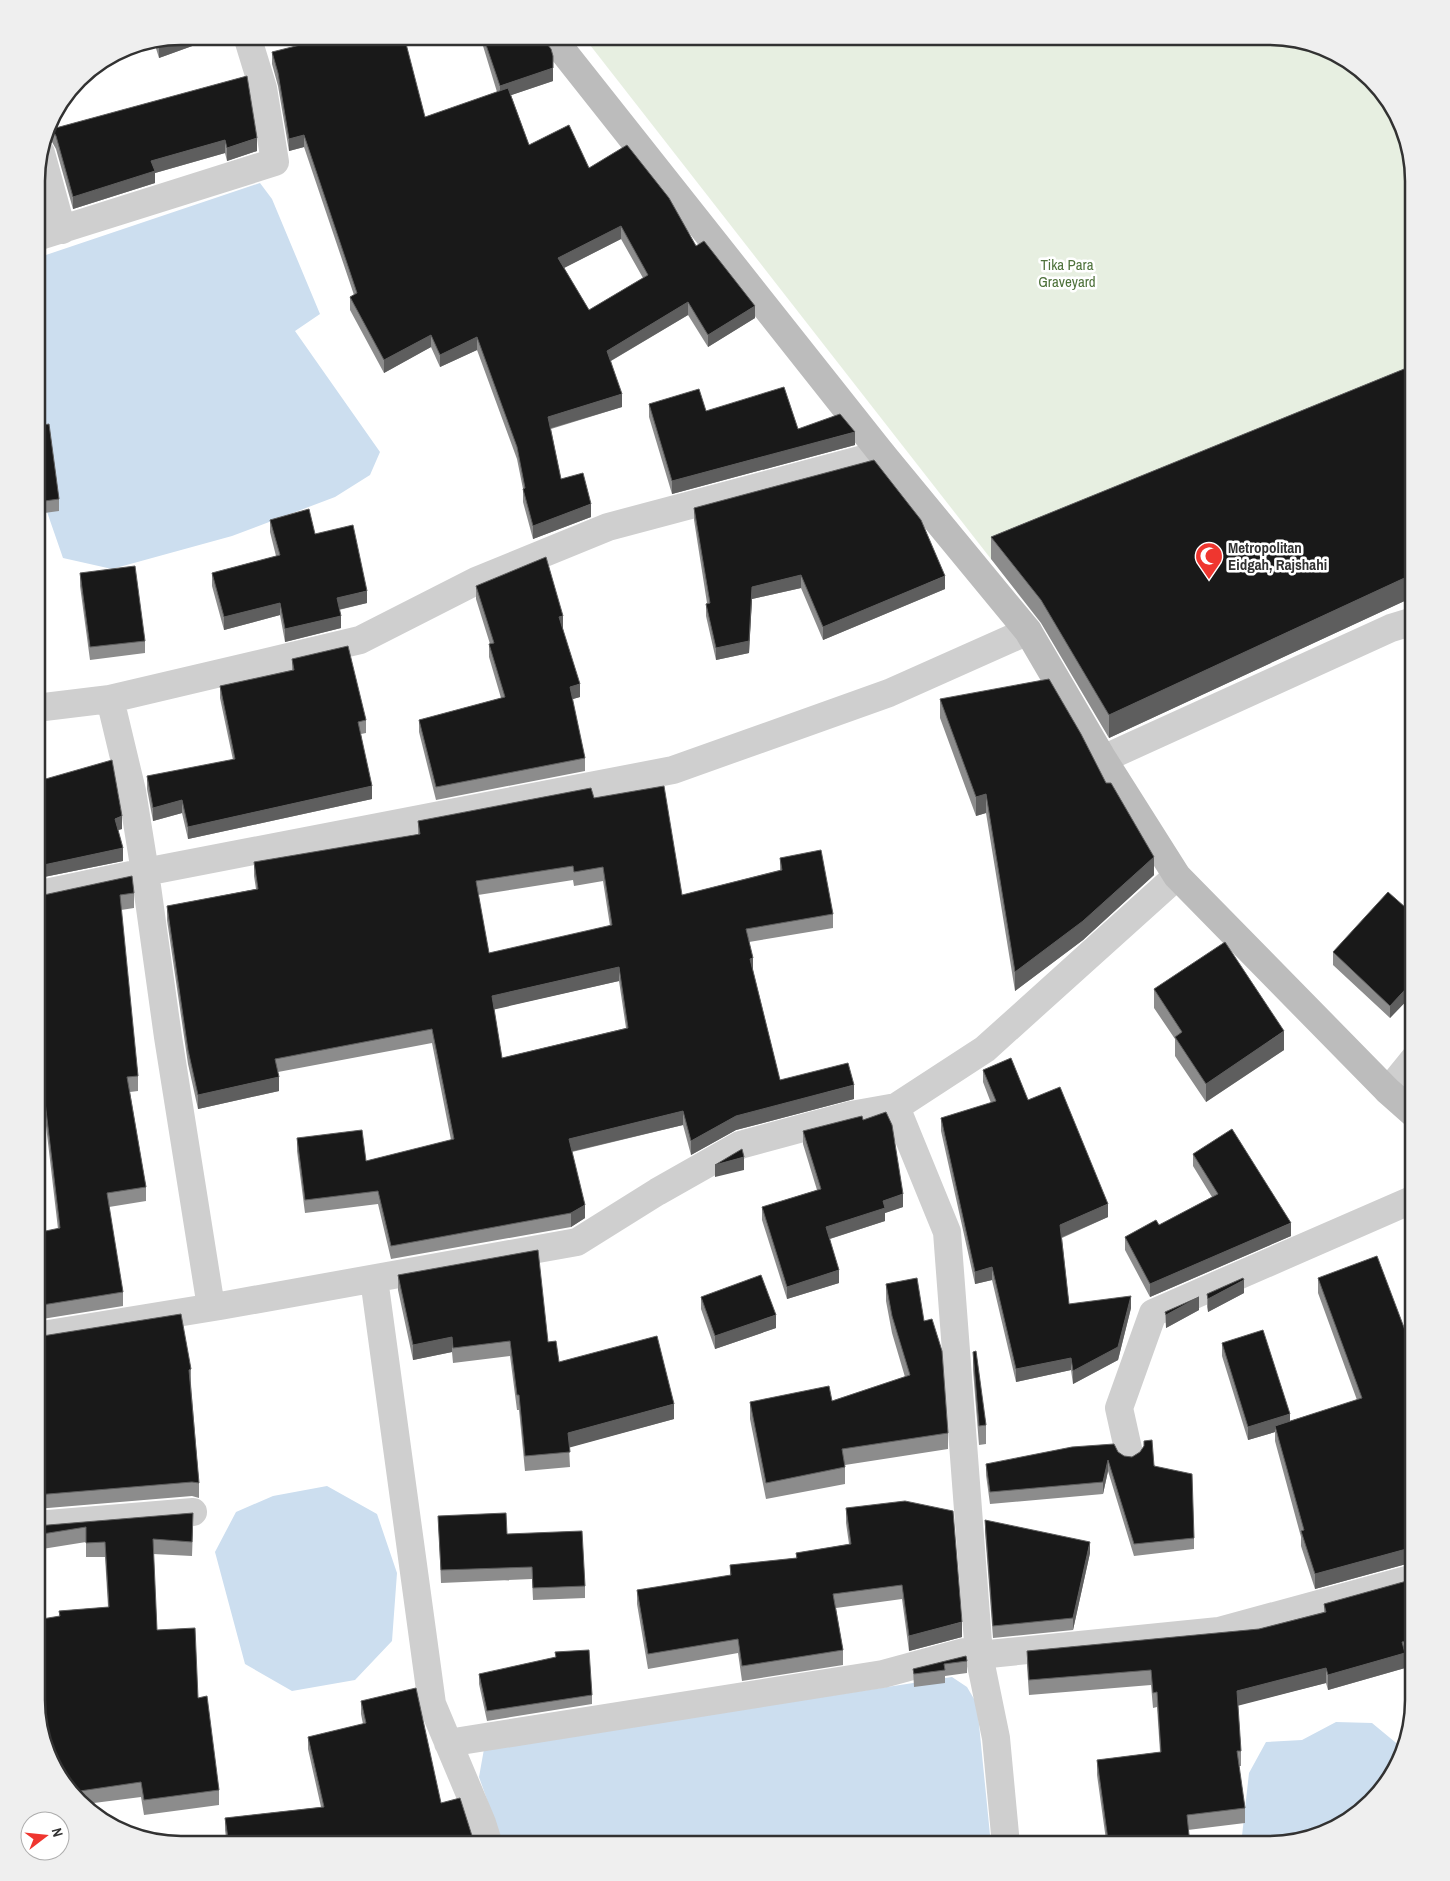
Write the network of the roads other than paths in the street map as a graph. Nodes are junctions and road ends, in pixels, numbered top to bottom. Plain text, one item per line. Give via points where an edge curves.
1 (250, 45) edge
2 (557, 45) edge
3 (45, 194) edge
4 (49, 234) edge
5 (882, 454) junction
6 (1405, 624) edge
7 (1028, 631) junction
8 (110, 699) junction
9 (45, 707) edge
10 (1103, 759) junction
11 (145, 872) junction
12 (1177, 876) junction
13 (45, 893) edge
14 (1405, 1069) edge
15 (1388, 1091) junction
16 (1405, 1106) edge
17 (896, 1107) junction
18 (1405, 1203) edge
19 (374, 1279) junction
20 (211, 1307) junction
21 (45, 1335) edge
22 (1129, 1453) dead end
23 (193, 1512) edge
24 (45, 1524) edge
25 (1405, 1580) edge
26 (979, 1655) junction
27 (448, 1743) junction
28 (486, 1836) edge
29 (1005, 1836) edge

1 - 4 street via 263,88 275,162
2 - 5 main road
3 - 4 street
5 - 7 main road
5 - 8 street via 608,527 476,581 360,640
6 - 10 street
7 - 10 main road
7 - 11 street via 889,693 673,770
8 - 9 street
8 - 11 street via 132,791
10 - 12 main road
11 - 13 street
11 - 20 street
12 - 15 main road
12 - 17 street via 985,1049
14 - 15 street
15 - 16 main road
17 - 19 street via 851,1115 740,1146 577,1242
17 - 26 street via 947,1232
18 - 22 street via 1153,1313 1119,1408
19 - 20 street
19 - 27 street via 432,1704
20 - 21 street
23 - 24 street
25 - 26 street via 1219,1631
26 - 27 street via 964,1652 883,1674
26 - 29 street via 996,1738
27 - 28 street

